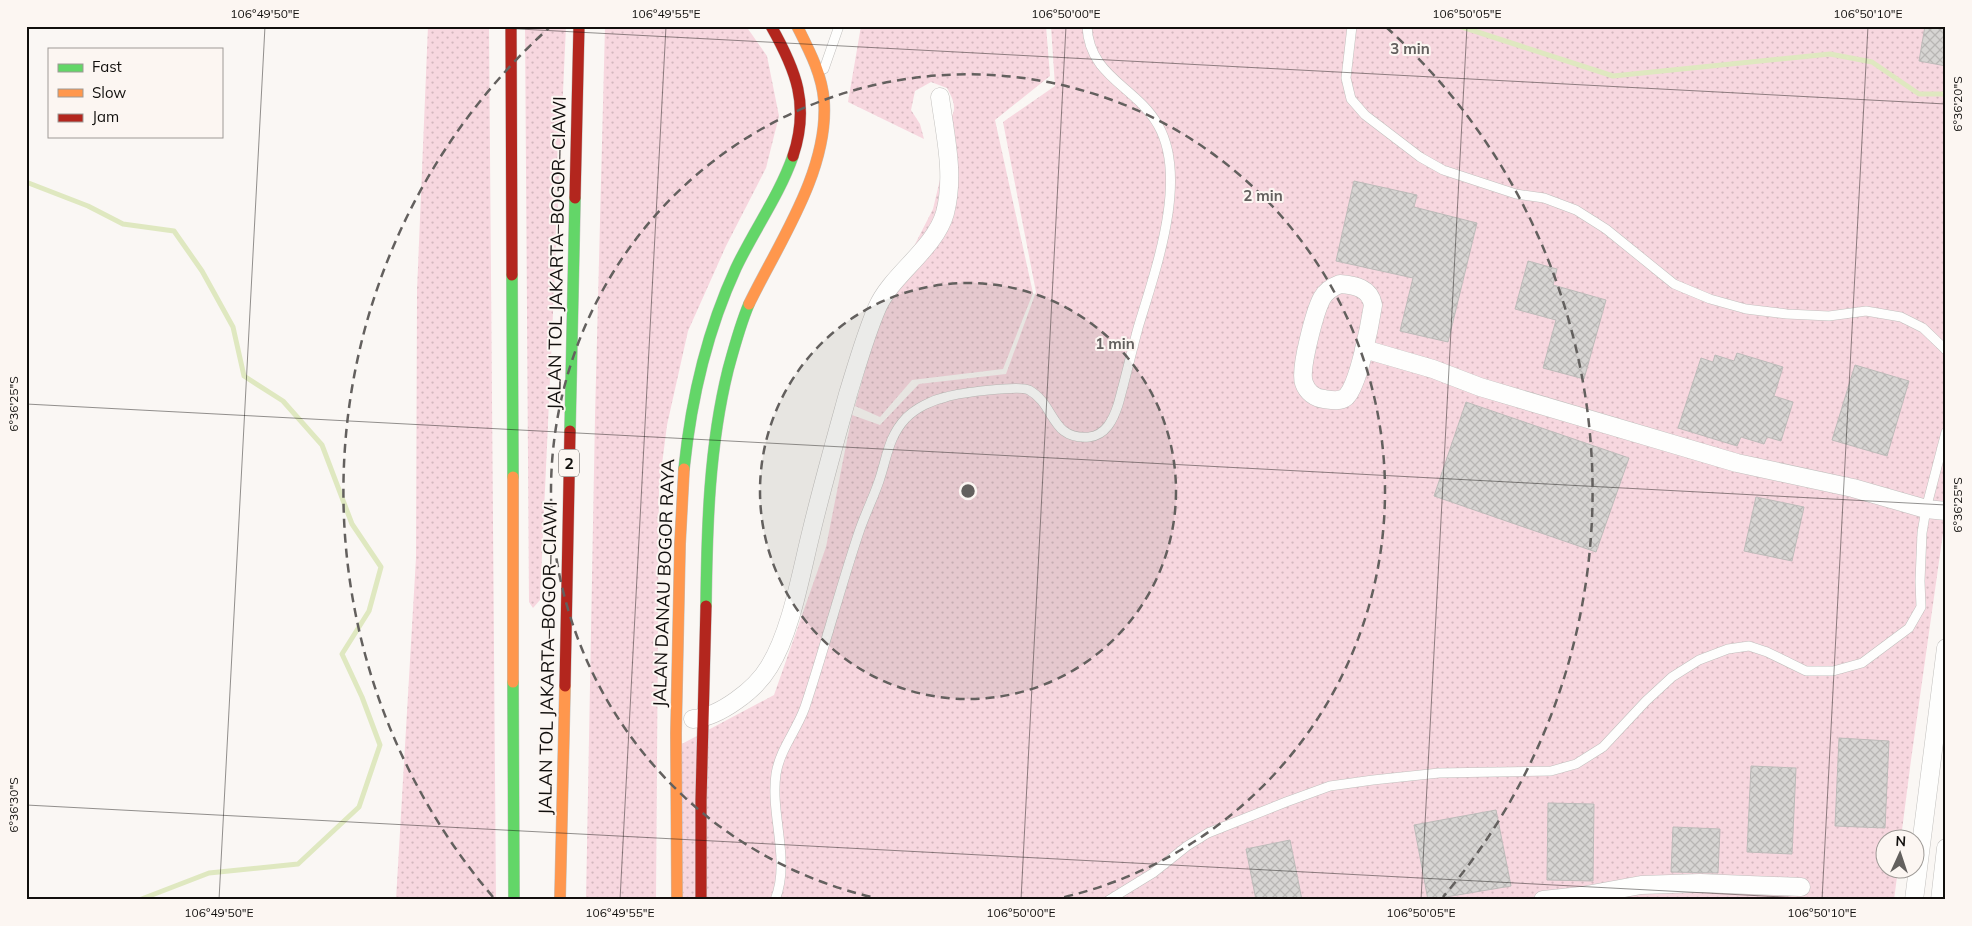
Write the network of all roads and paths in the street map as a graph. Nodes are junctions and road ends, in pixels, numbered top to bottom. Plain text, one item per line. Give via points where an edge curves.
1 (511, 26) edge
2 (579, 26) edge
3 (771, 26) edge
4 (797, 26) edge
5 (839, 26) edge
6 (1087, 26) edge
7 (1352, 26) edge
8 (821, 79) junction
9 (940, 97) dead end
10 (1364, 349) junction
11 (1946, 350) edge
12 (1946, 432) edge
13 (1926, 509) junction
14 (1946, 511) edge
15 (1946, 648) edge
16 (703, 718) junction
17 (677, 720) junction
18 (1946, 848) edge
19 (1801, 887) dead end
20 (1548, 899) edge
21 (514, 900) edge
22 (560, 900) edge
23 (677, 900) edge
24 (701, 900) edge
25 (775, 900) edge
26 (1109, 900) edge
27 (1914, 900) edge
28 (1940, 900) edge

1 - 21 main road, JALAN TOL JAKARTA–BOGOR–CIAWI
2 - 22 main road, JALAN TOL JAKARTA–BOGOR–CIAWI / 2
3 - 17 main road, JALAN DANAU BOGOR RAYA via 788,56 799,87 801,118 797,143 786,173 737,267 714,323 697,383 682,494
4 - 8 main road
5 - 8 lane
6 - 25 lane via 1090,48 1097,61 1110,77 1142,103 1157,124 1169,162 1169,205 1157,262 1112,421 1106,429 1093,436 1071,436 1055,423 1038,397 1018,388 946,396 914,412 894,436 858,533 813,684 776,774 782,870
7 - 11 lane via 1346,78 1351,100 1364,115 1443,170 1576,210 1606,229 1674,284 1710,300 1787,314 1828,316 1866,311 1901,317 1923,328
8 - 16 main road via 825,130 818,159 798,209 748,308 730,364 715,430 709,482
9 - 16 street via 949,158 944,215 926,245 884,293 874,316 826,470 797,591 770,666 756,684 737,699
10 - 10 street via 1372,300 1358,286 1340,284 1333,287 1320,303 1304,358 1303,379 1308,390 1321,399 1343,398 1353,384
10 - 13 street via 1737,463 1853,488
12 - 13 lane
13 - 14 street
13 - 26 lane via 1920,580 1922,607 1908,628 1862,663 1833,671 1806,671 1749,646 1728,649 1699,660 1672,677 1603,747 1576,764 1551,771 1439,773 1330,786 1208,833
15 - 27 street
16 - 17 street
16 - 24 main road
17 - 23 main road, JALAN DANAU BOGOR RAYA
18 - 28 street
19 - 20 street via 1700,883 1641,886

